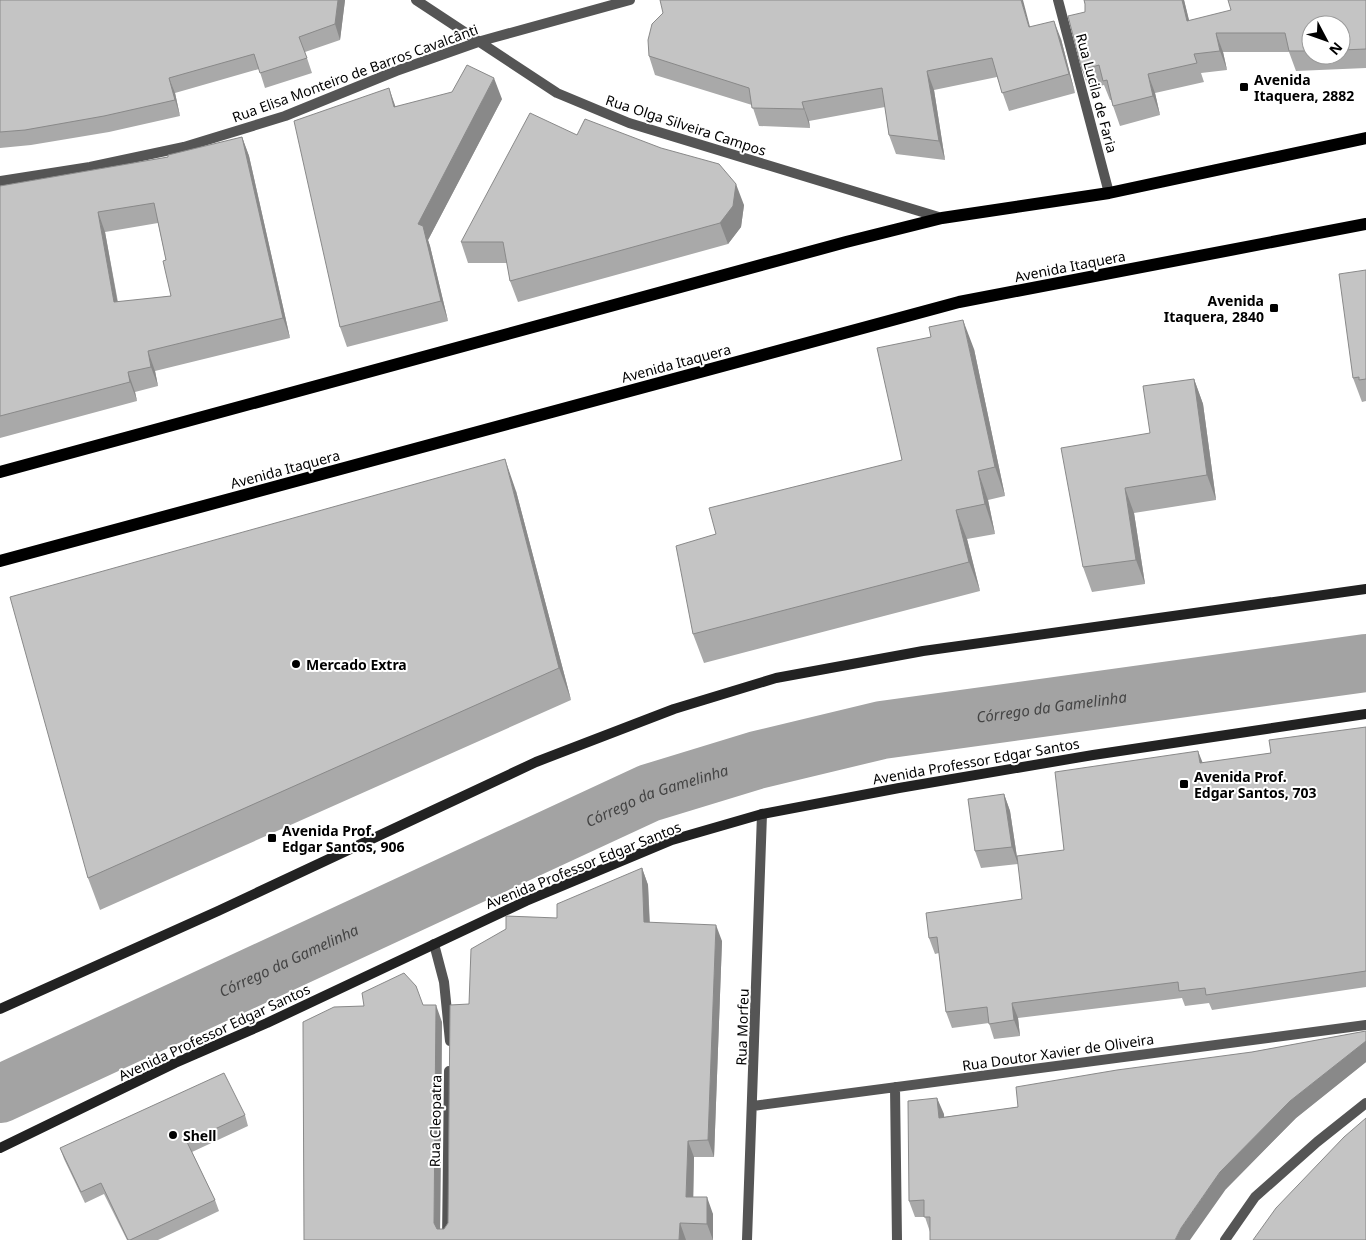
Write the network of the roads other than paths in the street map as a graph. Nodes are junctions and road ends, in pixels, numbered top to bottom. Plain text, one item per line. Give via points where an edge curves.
1 (416, 0) edge
2 (630, 0) edge
3 (1058, 0) edge
4 (481, 41) junction
5 (1366, 138) edge
6 (0, 182) edge
7 (1109, 193) junction
8 (942, 218) junction
9 (1366, 224) edge
10 (0, 472) edge
11 (0, 561) edge
12 (1366, 589) edge
13 (1366, 714) edge
14 (762, 814) junction
15 (434, 944) junction
16 (0, 1009) edge
17 (1366, 1025) edge
18 (896, 1088) junction
19 (1366, 1102) edge
20 (753, 1106) junction
21 (0, 1148) edge
22 (447, 1240) edge
23 (747, 1240) edge
24 (898, 1240) edge
25 (1225, 1240) edge

1 - 4 street, Rua Olga Silveira Campos
2 - 4 street, Rua Elisa Monteiro de Barros Cavalcânti
3 - 7 street, Rua Lucila de Faria
4 - 6 street, Rua Elisa Monteiro de Barros Cavalcânti via 396,70 285,116 184,147
4 - 8 street, Rua Olga Silveira Campos via 557,93 628,123
5 - 7 main road
7 - 8 main road
8 - 10 main road
9 - 11 main road, Avenida Itaquera via 959,302
12 - 16 main road via 923,651 776,678 674,708 536,762
13 - 14 main road, Avenida Professor Edgar Santos via 1093,755
14 - 15 main road, Avenida Professor Edgar Santos via 672,840 526,901
14 - 20 street, Rua Morfeu
15 - 21 main road, Avenida Professor Edgar Santos
15 - 22 street, Rua Cleopatra via 444,982 450,1030
17 - 18 street, Rua Doutor Xavier de Oliveira
18 - 20 street, Rua Doutor Xavier de Oliveira
18 - 24 street
19 - 25 street via 1255,1197
20 - 23 street, Rua Morfeu

